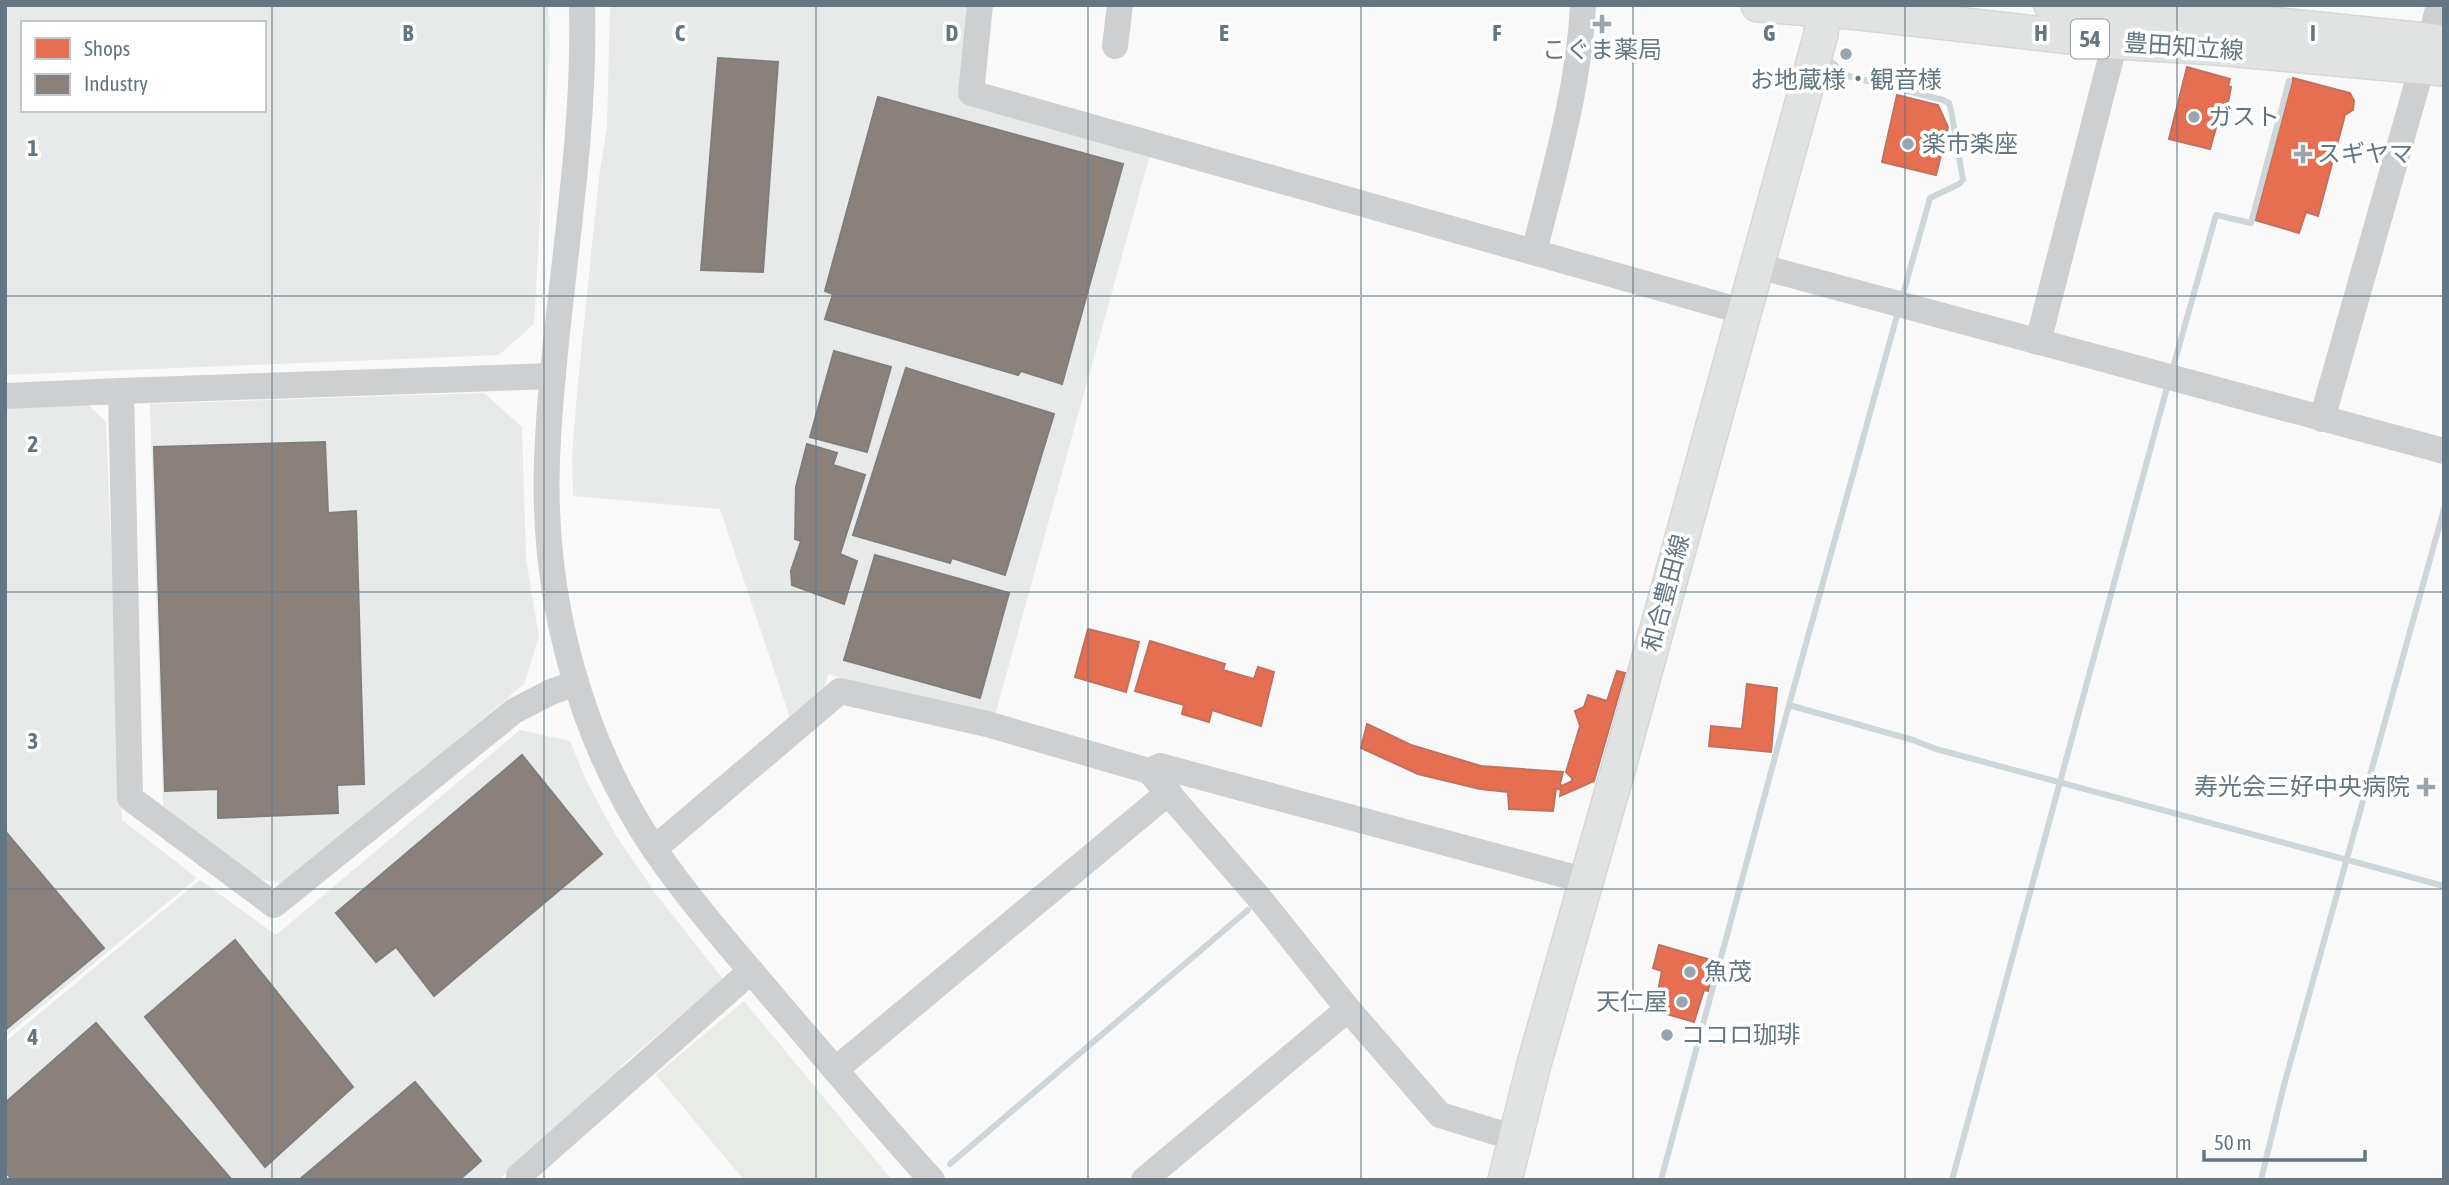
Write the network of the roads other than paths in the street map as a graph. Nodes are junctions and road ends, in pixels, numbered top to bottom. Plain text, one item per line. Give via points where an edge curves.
1 (582, 5) edge
2 (980, 5) edge
3 (1120, 5) edge
4 (1583, 5) edge
5 (1758, 5) edge
6 (2052, 5) edge
7 (2439, 5) edge
8 (1823, 8) edge
9 (2214, 12) edge
10 (2115, 42) junction
11 (1115, 46) dead end
12 (2435, 55) edge
13 (1534, 252) junction
14 (1758, 265) junction
15 (1745, 313) junction
16 (2038, 342) junction
17 (553, 376) junction
18 (121, 391) junction
19 (5, 396) edge
20 (2322, 419) junction
21 (2444, 451) edge
22 (576, 683) junction
23 (1149, 771) junction
24 (1169, 792) junction
25 (654, 849) junction
26 (1587, 881) junction
27 (751, 971) junction
28 (1348, 1009) junction
29 (835, 1070) junction
30 (1515, 1138) junction
31 (523, 1180) edge
32 (932, 1180) edge
33 (1144, 1180) edge
34 (1505, 1180) edge

1 - 17 street via 578,139
2 - 13 street via 971,93
3 - 11 street
4 - 13 street via 1570,96
5 - 8 main road, 豊田知立線 / 54
6 - 9 main road, 豊田知立線 / 54 via 2124,13
7 - 12 street
8 - 10 main road, 豊田知立線 / 54
8 - 14 main road, 和合豊田線 via 1821,34
9 - 12 main road, 豊田知立線 / 54
10 - 12 main road, 豊田知立線 / 54
10 - 16 street
12 - 20 street
13 - 15 street
14 - 15 main road, 和合豊田線
14 - 16 street
15 - 26 main road, 和合豊田線
16 - 20 street
17 - 18 street
17 - 22 street via 547,463 551,551 560,620
18 - 19 street
18 - 22 street via 130,798 274,905 514,711
20 - 21 street
22 - 25 street via 597,741
23 - 24 street
23 - 25 street via 987,724 840,691
23 - 26 street via 1160,766
24 - 28 street
24 - 29 street
25 - 27 street
26 - 30 main road, 和合豊田線
27 - 29 street
27 - 31 street via 519,1176
28 - 30 street via 1440,1115
28 - 33 street
29 - 32 street
30 - 34 main road, 和合豊田線

